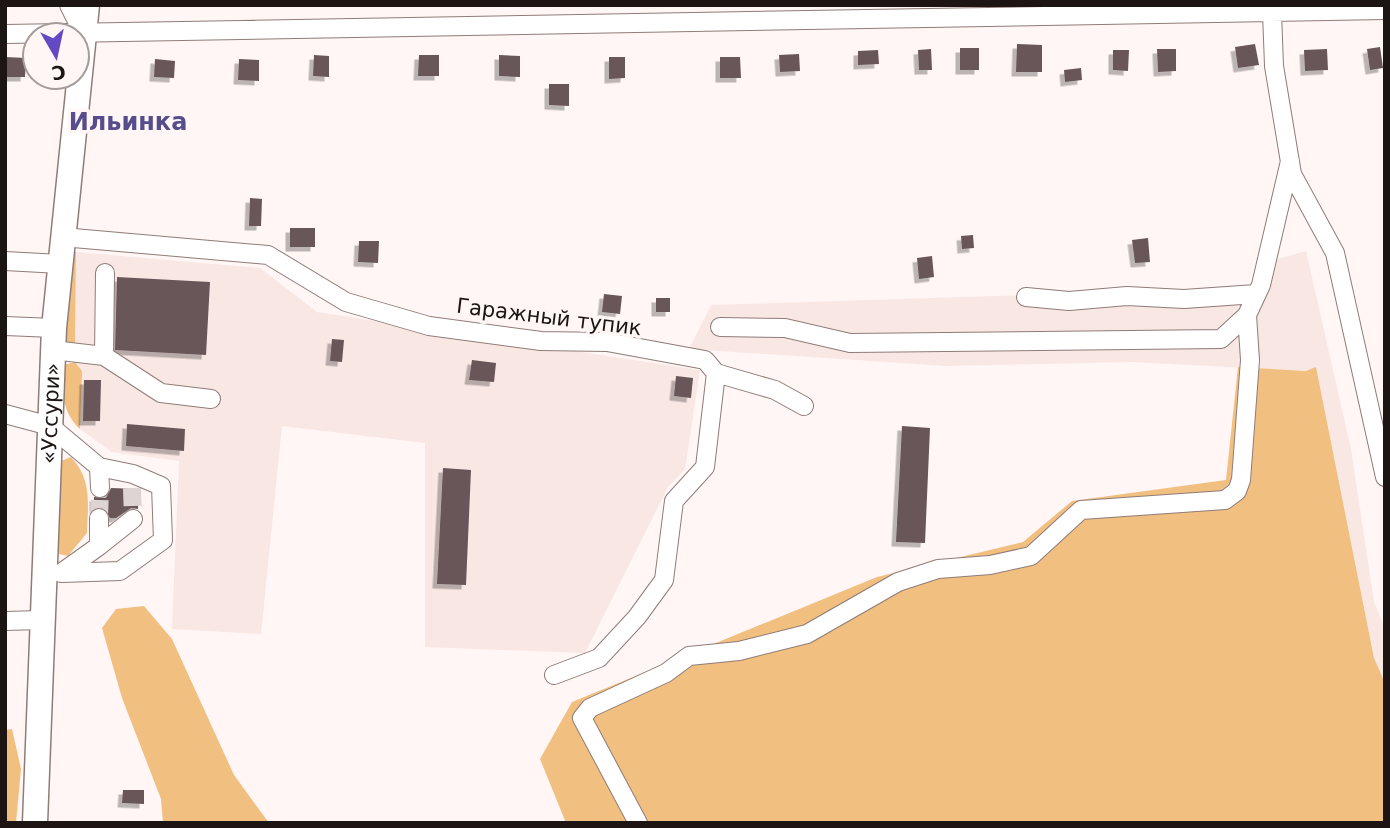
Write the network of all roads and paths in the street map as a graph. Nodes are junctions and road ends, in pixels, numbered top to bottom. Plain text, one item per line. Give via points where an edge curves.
1 (69, 5) edge
2 (1163, 10) edge
3 (1385, 10) edge
4 (1272, 12) junction
5 (523, 14) edge
6 (77, 21) edge
7 (91, 33) edge
8 (77, 91) edge
9 (1290, 161) junction
10 (62, 237) junction
11 (5, 261) edge
12 (60, 264) junction
13 (105, 273) dead end
14 (1256, 294) junction
15 (1026, 298) dead end
16 (1247, 315) junction
17 (5, 326) edge
18 (720, 327) dead end
19 (54, 339) junction
20 (104, 356) junction
21 (716, 373) junction
22 (211, 399) dead end
23 (804, 405) dead end
24 (5, 414) edge
25 (50, 426) junction
26 (99, 467) junction
27 (1385, 477) edge
28 (100, 488) tunnel mouth
29 (100, 518) tunnel mouth
30 (133, 519) dead end
31 (99, 546) junction
32 (62, 573) junction
33 (43, 595) junction
34 (43, 620) junction
35 (5, 621) edge
36 (554, 676) dead end
37 (36, 823) edge
38 (638, 823) edge

1 - 6 street
2 - 4 street
2 - 5 street
3 - 4 street
4 - 9 street via 1274,66
5 - 7 street
8 - 10 highway, «Уссури»
9 - 14 street
9 - 27 street via 1292,174 1335,254
10 - 12 highway, «Уссури»
10 - 21 street, Гаражный тупик via 268,255 345,302 429,326 541,341 607,342 705,360
11 - 12 street
12 - 19 highway, «Уссури»
13 - 20 street
14 - 15 street via 1184,299
14 - 16 street
16 - 18 street via 1221,339 850,343 786,328
16 - 38 street via 1250,360 1237,491 1225,500 1081,510 1031,556 938,569 898,582 807,634 739,651 689,656 666,673 590,708 582,718
17 - 19 street
19 - 20 street
19 - 25 highway, «Уссури»
20 - 22 street via 161,393
21 - 23 street, Гаражный тупик via 775,390
21 - 36 street via 705,467 674,501 664,580 599,657
24 - 25 street
25 - 26 street
25 - 33 highway, «Уссури»
26 - 28 street
26 - 32 street via 161,486 163,540 120,571
29 - 31 street
30 - 31 street
31 - 32 street
32 - 33 street
33 - 34 highway, «Уссури»
34 - 35 street
34 - 37 highway, «Уссури»

